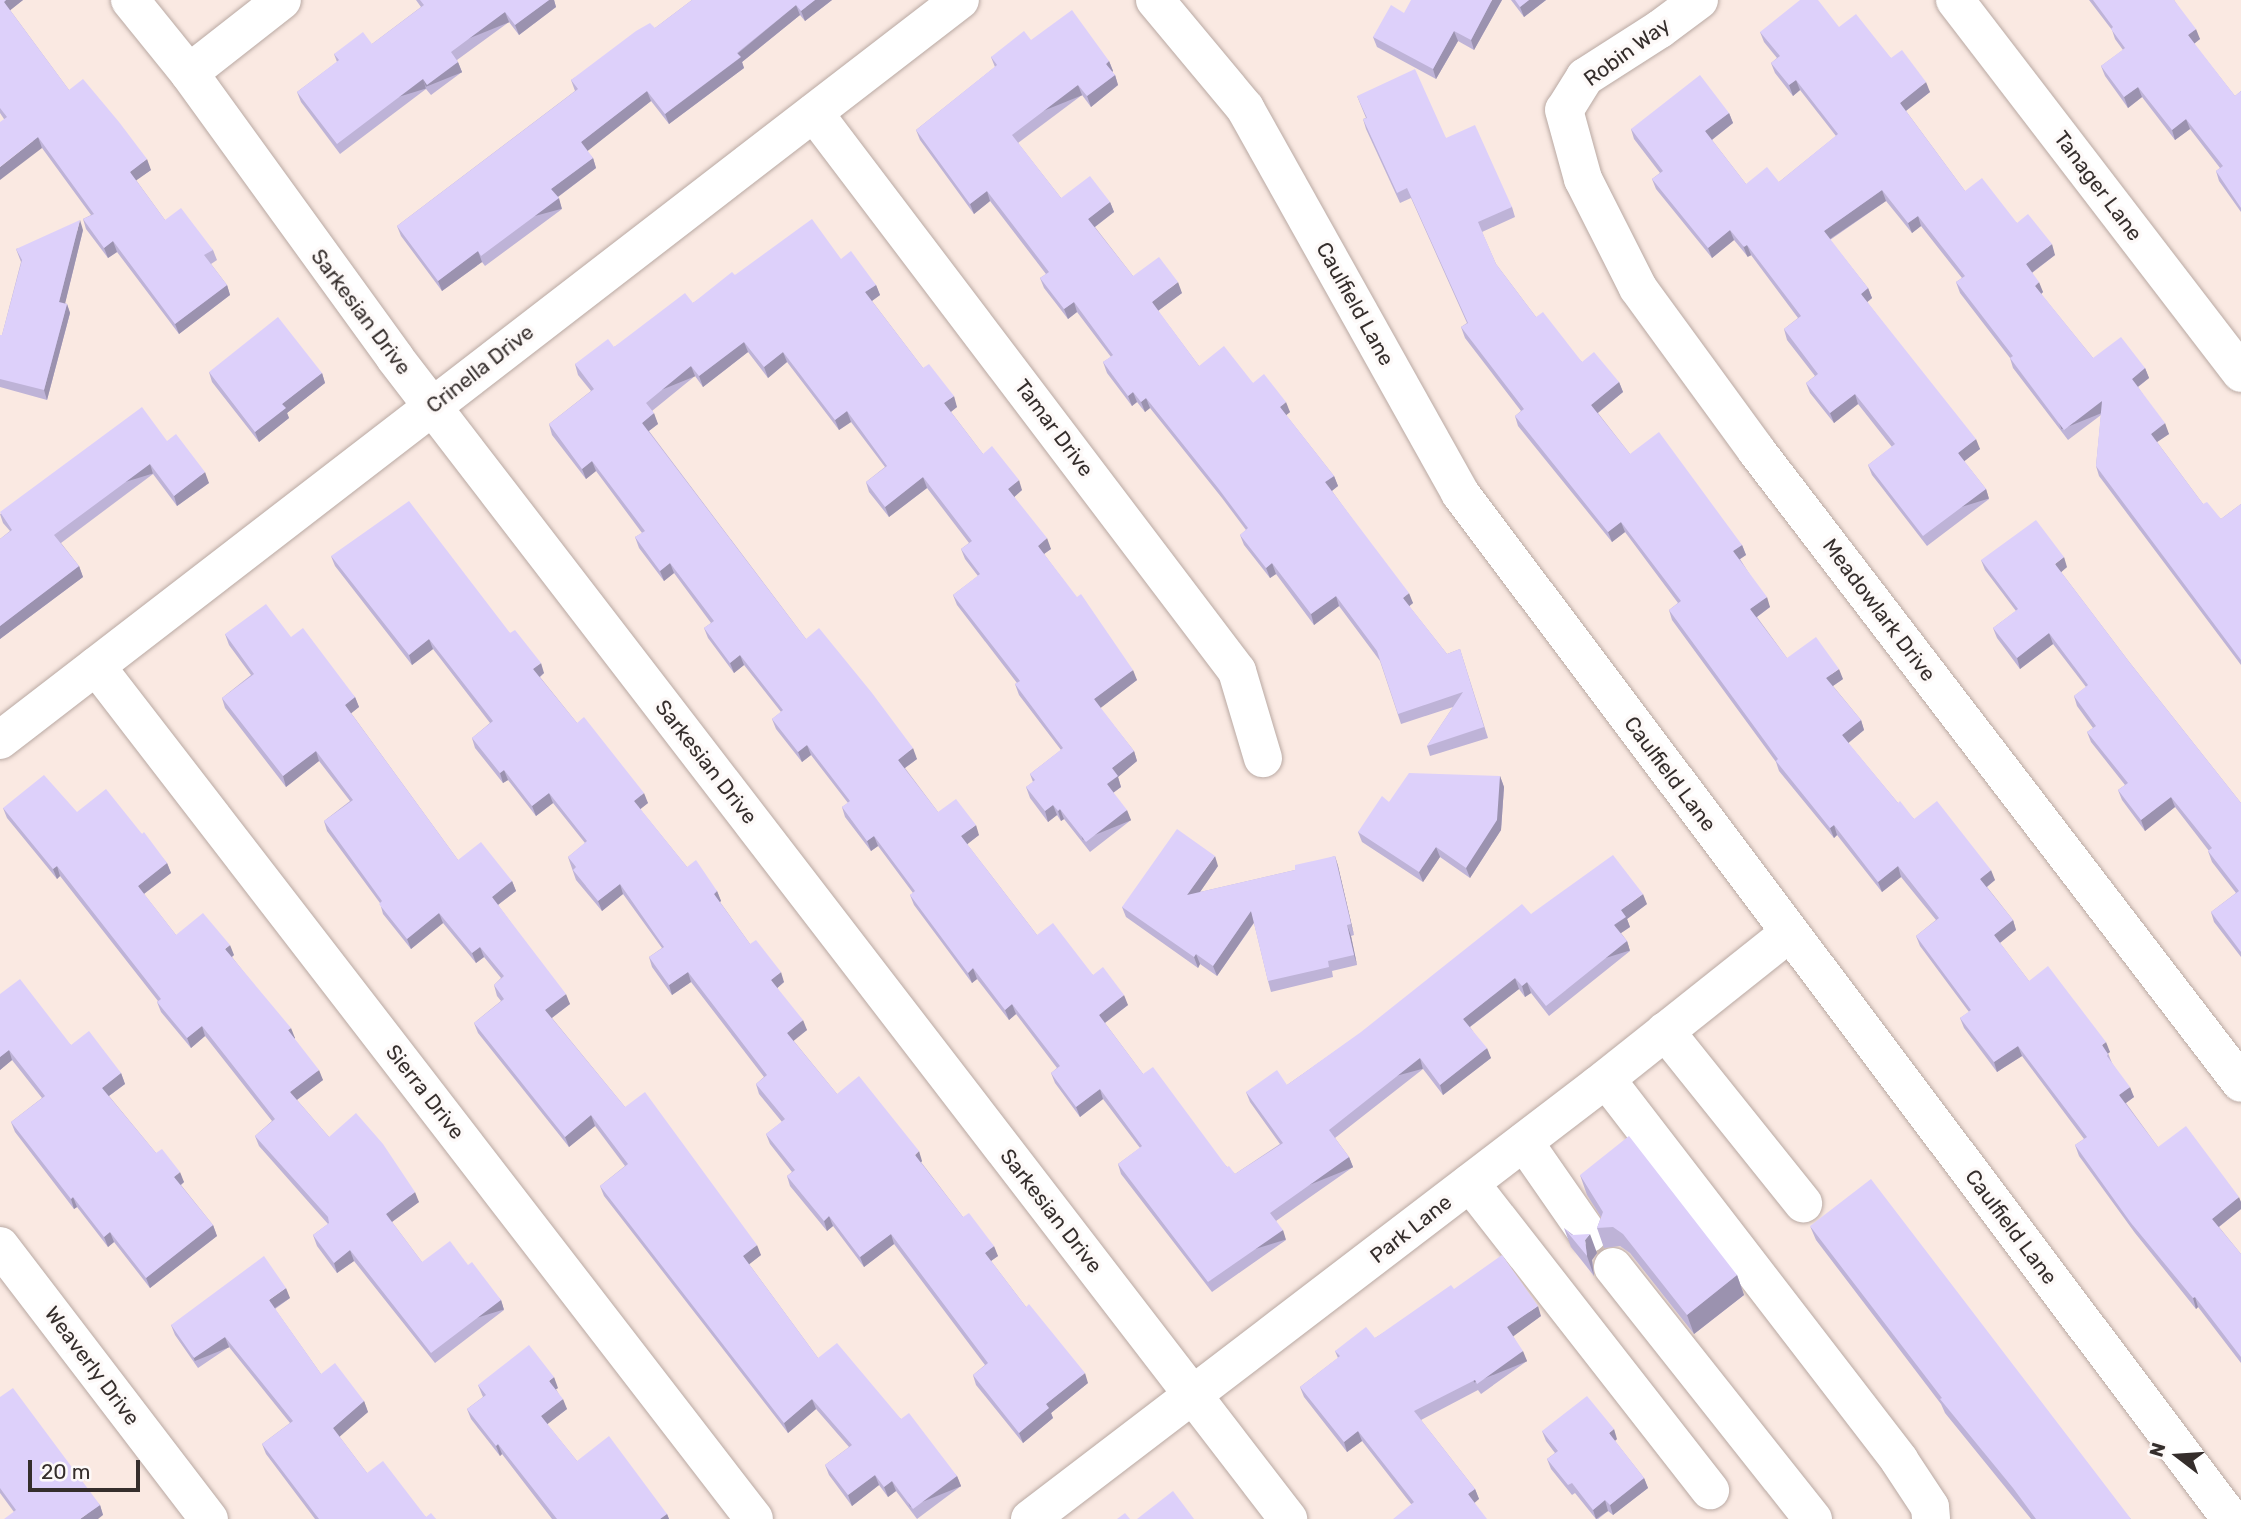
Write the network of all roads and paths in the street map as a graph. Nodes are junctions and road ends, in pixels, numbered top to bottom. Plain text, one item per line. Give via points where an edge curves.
1 (130, 0) edge
2 (282, 0) edge
3 (960, 0) edge
4 (1155, 0) edge
5 (1699, 0) edge
6 (1955, 0) edge
7 (188, 73) junction
8 (1563, 110) joint
9 (814, 113) junction
10 (2241, 373) edge
11 (432, 406) junction
12 (96, 666) junction
13 (0, 740) edge
14 (1263, 758) dead end
15 (1789, 933) junction
16 (1665, 1031) junction
17 (1606, 1079) junction
18 (2241, 1083) edge
19 (1524, 1142) junction
20 (1471, 1183) junction
21 (1803, 1203) dead end
22 (1588, 1234) edge
23 (0, 1246) edge
24 (1613, 1267) dead end
25 (1192, 1395) junction
26 (1710, 1490) dead end
27 (209, 1519) edge
28 (754, 1519) edge
29 (1030, 1519) edge
30 (1287, 1519) edge
31 (1813, 1519) edge
32 (1931, 1519) edge
33 (2231, 1519) edge

1 - 7 street, Sarkesian Drive
2 - 7 street
3 - 9 street, Crinella Drive
4 - 15 street, Caulfield Lane via 1245,108 1460,493
5 - 8 street, Robin Way via 1585,77
6 - 10 street, Tanager Lane
7 - 11 street, Sarkesian Drive
8 - 18 street, Meadowlark Drive via 1583,179 1638,288 1756,450
9 - 11 street, Crinella Drive
9 - 14 street, Tamar Drive via 1237,671
11 - 12 street, Crinella Drive
11 - 25 street, Sarkesian Drive
12 - 13 street, Crinella Drive
12 - 28 street, Sierra Drive
15 - 16 street, Park Lane
15 - 33 street, Caulfield Lane
16 - 17 street, Park Lane
16 - 21 street
17 - 19 street, Park Lane
17 - 32 street via 1899,1460 1930,1507
19 - 20 street, Park Lane
19 - 22 street
20 - 25 street, Park Lane
20 - 26 street
23 - 27 street, Weaverly Drive
24 - 31 street
25 - 29 street, Park Lane
25 - 30 street, Sarkesian Drive

